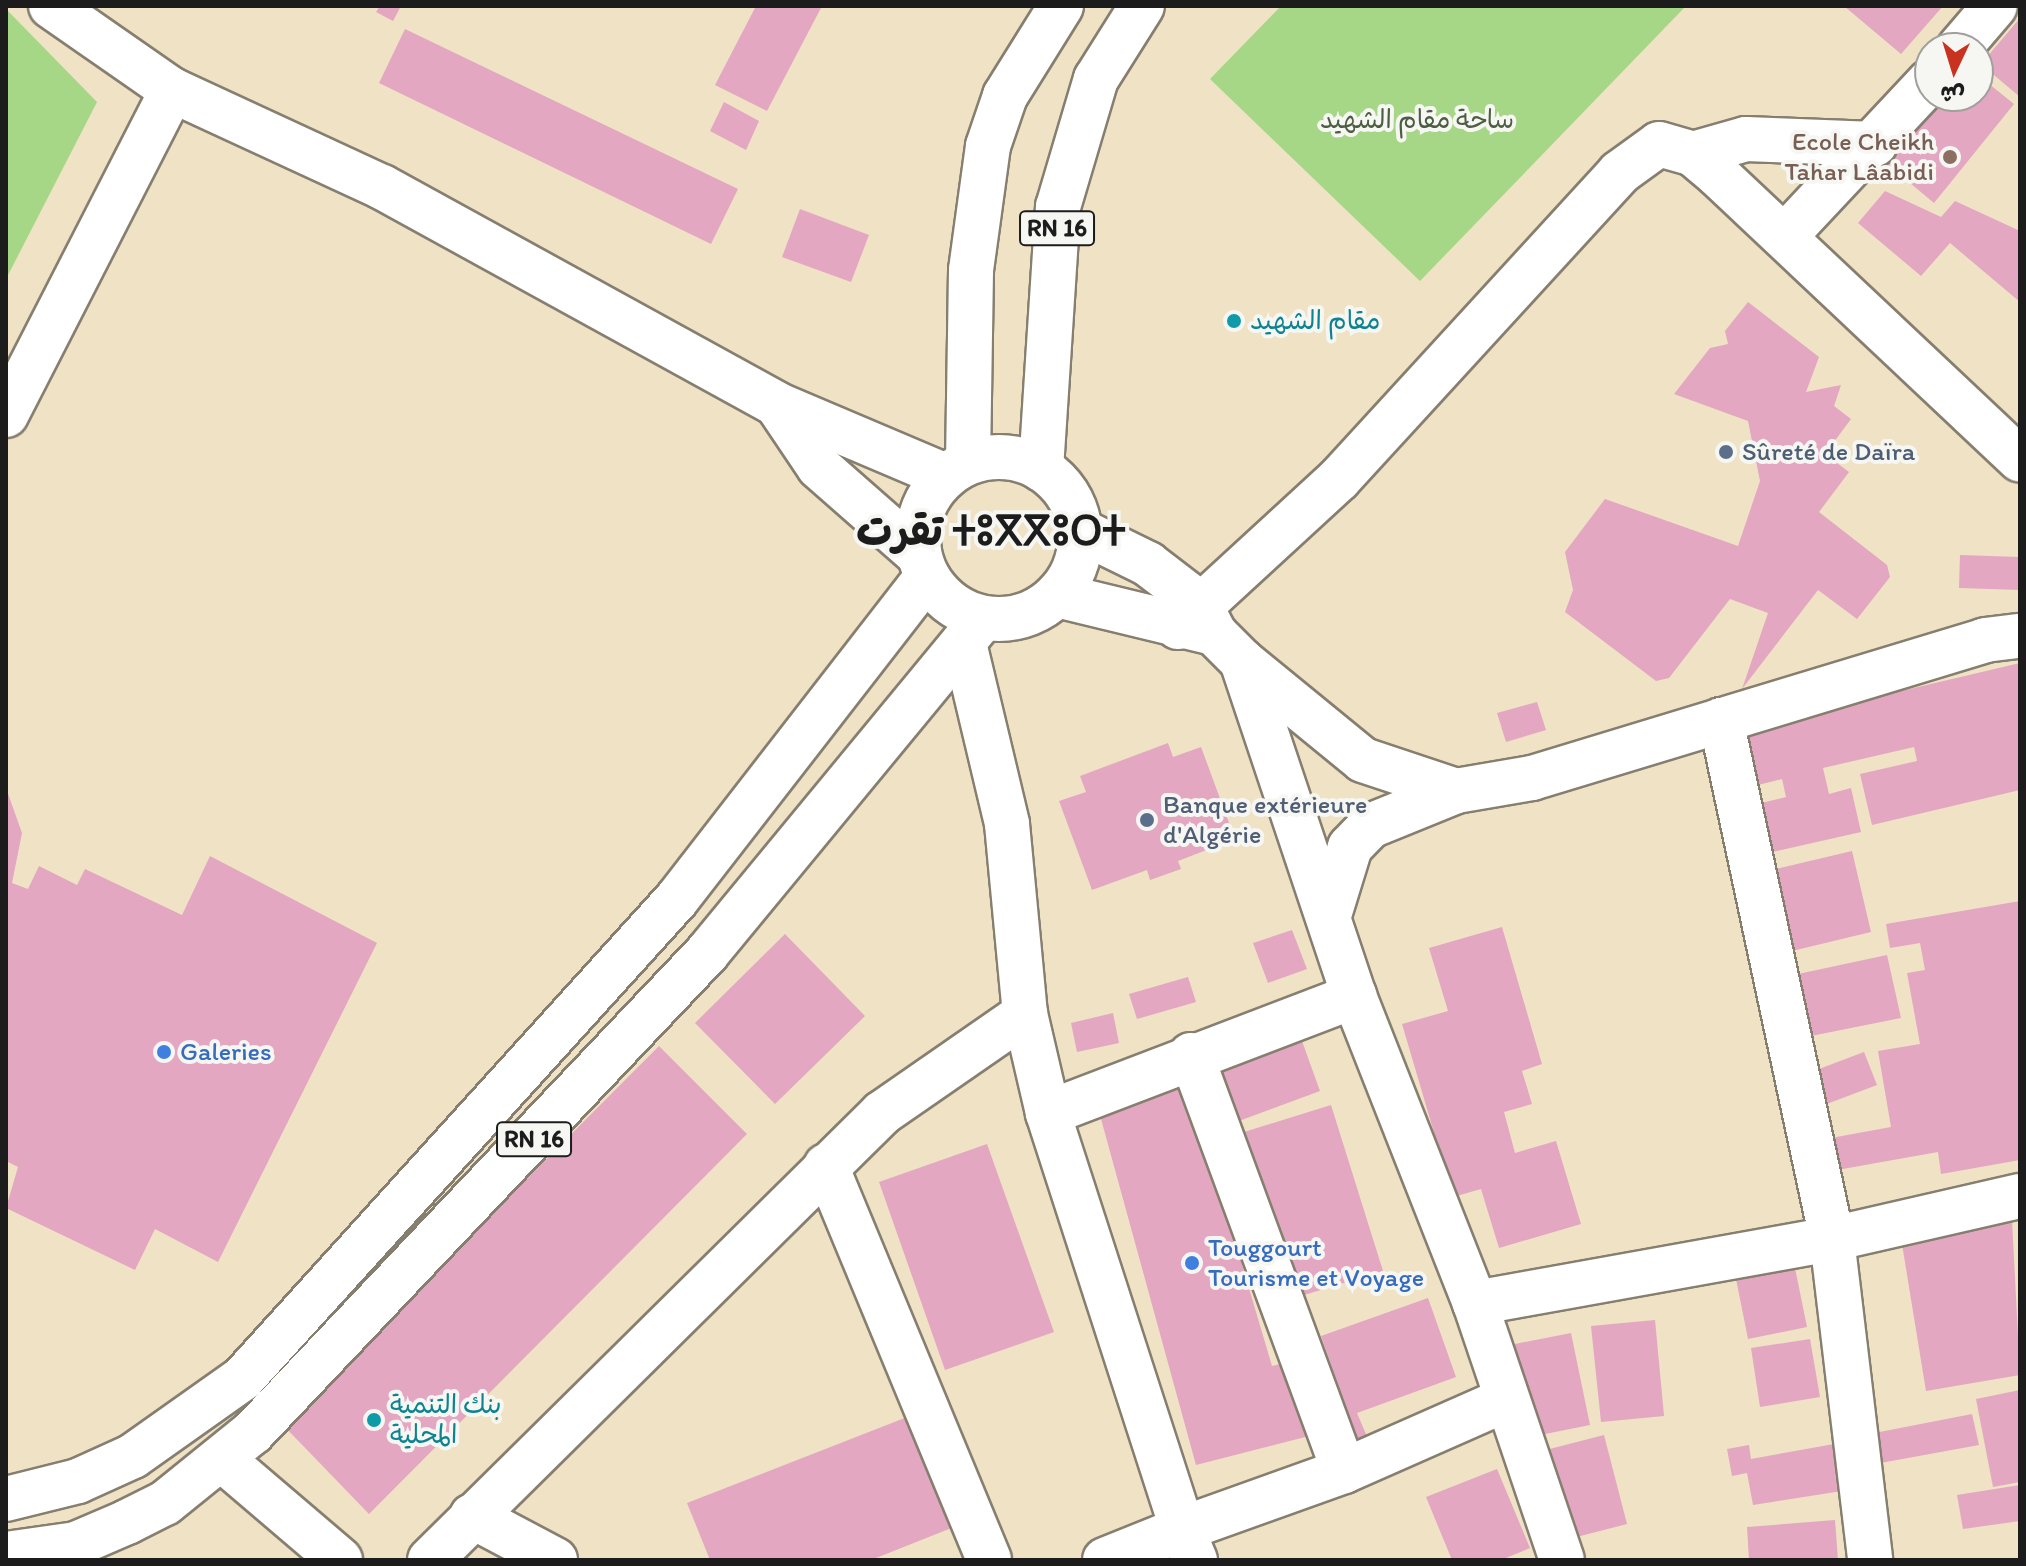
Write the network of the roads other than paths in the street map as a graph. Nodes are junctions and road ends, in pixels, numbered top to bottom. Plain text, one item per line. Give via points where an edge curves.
1 (51, 6) edge
2 (1061, 6) edge
3 (1142, 6) edge
4 (1995, 6) edge
5 (1973, 32) edge
6 (172, 90) junction
7 (1914, 99) edge
8 (1875, 144) junction
9 (1693, 154) junction
10 (1785, 236) junction
11 (776, 404) junction
12 (6, 415) edge
13 (2020, 460) edge
14 (957, 469) junction
15 (1041, 469) junction
16 (1081, 531) junction
17 (923, 566) junction
18 (1057, 595) junction
19 (973, 630) junction
20 (1208, 631) junction
21 (2020, 636) edge
22 (1721, 720) junction
23 (1456, 791) junction
24 (1330, 912) junction
25 (1354, 996) junction
26 (1025, 1014) junction
27 (1191, 1055) junction
28 (1048, 1113) junction
29 (826, 1166) junction
30 (2020, 1196) edge
31 (1832, 1239) junction
32 (1475, 1303) junction
33 (1503, 1401) junction
34 (223, 1460) junction
35 (1344, 1471) junction
36 (6, 1499) edge
37 (472, 1516) junction
38 (1189, 1545) edge
39 (6, 1554) edge
40 (340, 1560) edge
41 (430, 1560) edge
42 (555, 1560) edge
43 (989, 1560) edge
44 (1105, 1560) edge
45 (1562, 1560) edge
46 (1870, 1560) edge

1 - 6 street
2 - 14 street via 1005,96 988,146 971,270
3 - 15 street, RN 16 via 1096,79 1058,207
4 - 5 street
6 - 11 street via 382,187
6 - 12 street
7 - 8 street
8 - 9 street via 1746,139
8 - 10 street
9 - 10 street
9 - 20 street via 1659,144 1639,152 1349,468
10 - 13 street
11 - 14 street
11 - 17 street via 819,467
14 - 15 street via 1018,459
14 - 17 street via 922,510
15 - 16 street via 1068,496
16 - 18 street via 1079,557
16 - 20 street via 1148,564
17 - 19 street via 941,596
17 - 36 street, RN 16 via 677,899 243,1378 133,1456 78,1481
18 - 19 street via 1031,613
18 - 20 street
19 - 26 street via 1007,824
19 - 34 street, RN 16 via 658,1007 397,1288
20 - 23 street via 1363,760
20 - 24 street
21 - 22 street via 1985,640
22 - 23 street via 1532,778
22 - 31 street
23 - 24 street via 1370,826 1350,847
24 - 25 street
25 - 27 street
25 - 32 street
26 - 28 street
26 - 29 street via 947,1061
27 - 28 street
27 - 35 street
28 - 38 street
29 - 37 street
29 - 43 street
30 - 31 street
31 - 32 street
31 - 46 street
32 - 33 street
33 - 35 street
33 - 45 street
34 - 39 street, RN 16 via 127,1522 76,1544
34 - 40 street
35 - 38 street
37 - 41 street
37 - 42 street
38 - 44 street

